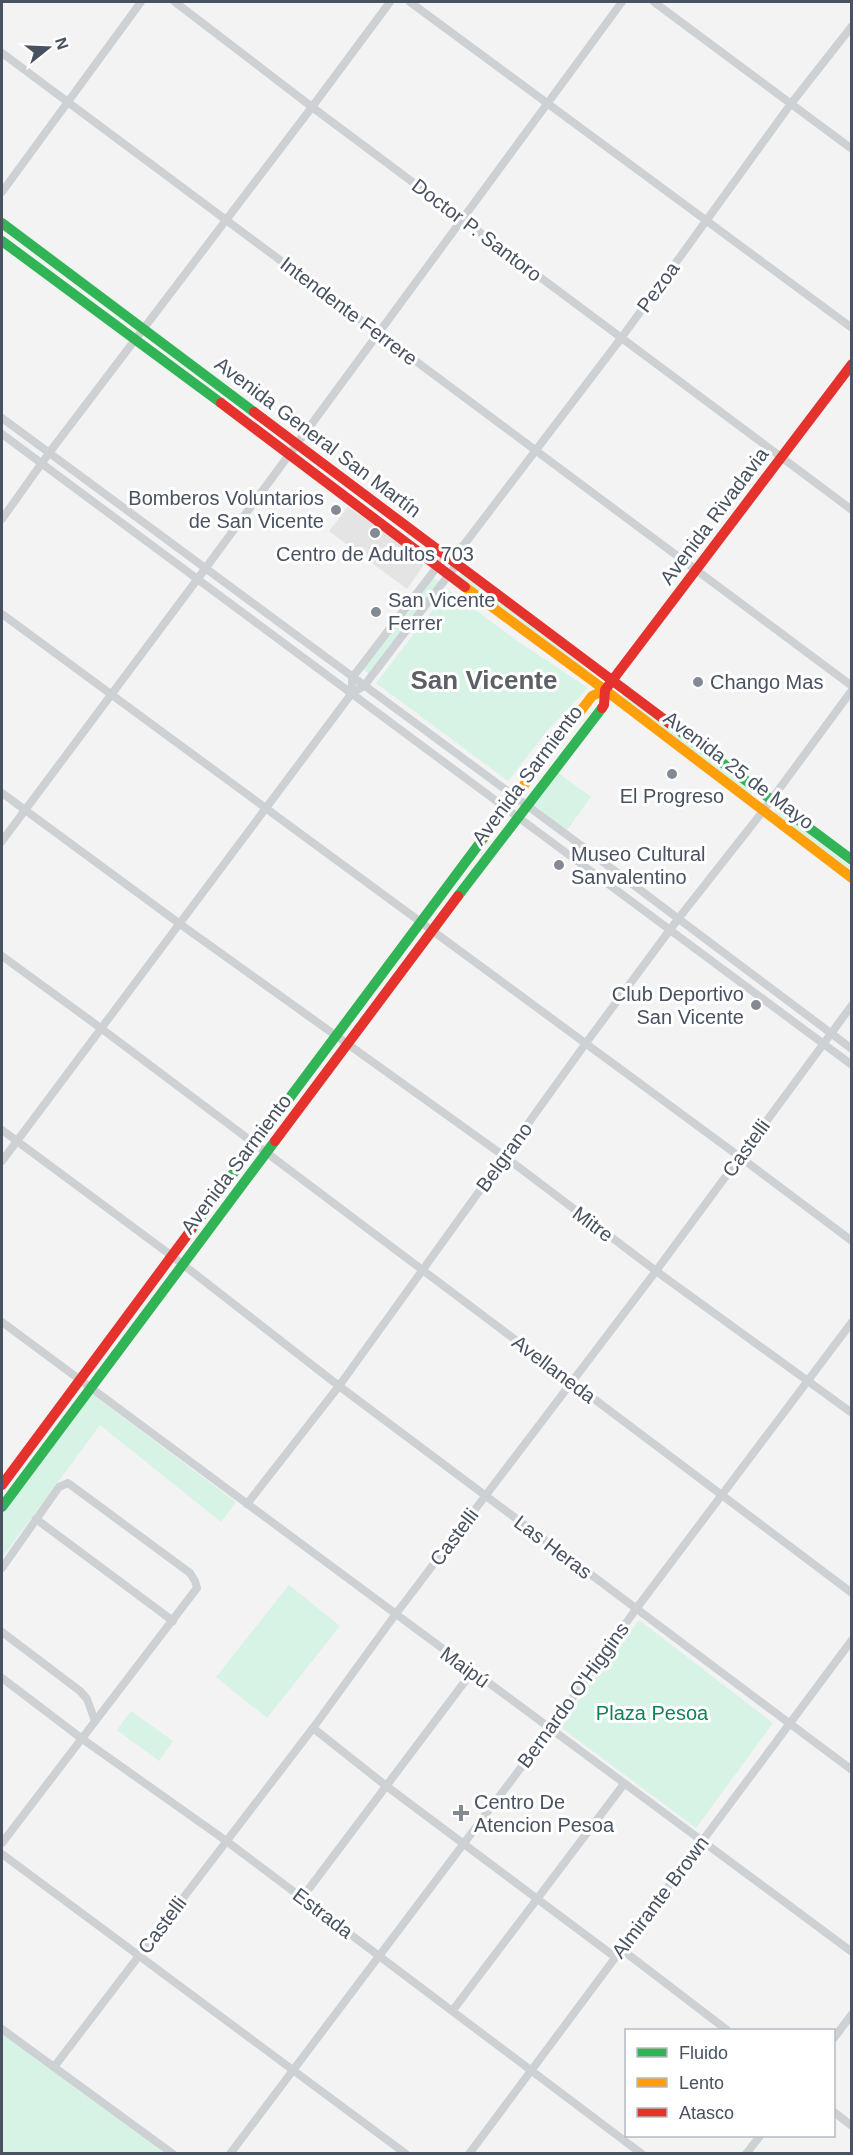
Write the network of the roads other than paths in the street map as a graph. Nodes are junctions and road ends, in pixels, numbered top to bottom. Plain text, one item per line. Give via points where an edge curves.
1 (141, 2) edge
2 (174, 2) edge
3 (390, 2) edge
4 (411, 2) edge
5 (622, 2) edge
6 (654, 2) edge
7 (852, 26) edge
8 (2, 53) edge
9 (549, 103) junction
10 (68, 104) junction
11 (790, 105) junction
12 (312, 107) junction
13 (852, 149) edge
14 (2, 192) edge
15 (463, 219) junction
16 (226, 220) junction
17 (706, 220) junction
18 (2, 223) edge
19 (2, 241) edge
20 (143, 328) junction
21 (852, 328) edge
22 (379, 333) junction
23 (622, 337) junction
24 (136, 339) junction
25 (852, 364) edge
26 (2, 418) edge
27 (2, 434) edge
28 (296, 444) junction
29 (534, 450) junction
30 (49, 453) junction
31 (288, 455) junction
32 (781, 457) junction
33 (41, 462) junction
34 (852, 510) edge
35 (2, 519) edge
36 (463, 546) junction
37 (447, 556) junction
38 (457, 564) junction
39 (437, 567) junction
40 (205, 569) junction
41 (695, 570) junction
42 (448, 575) junction
43 (197, 578) junction
44 (2, 614) edge
45 (352, 678) junction
46 (613, 680) junction
47 (364, 686) junction
48 (852, 688) edge
49 (605, 690) junction
50 (352, 693) junction
51 (112, 694) junction
52 (2, 793) edge
53 (514, 797) junction
54 (772, 799) junction
55 (526, 805) junction
56 (266, 807) junction
57 (506, 808) junction
58 (24, 811) junction
59 (763, 811) junction
60 (518, 817) junction
61 (2, 841) edge
62 (852, 860) edge
63 (852, 878) edge
64 (678, 919) junction
65 (421, 922) junction
66 (180, 924) junction
67 (671, 930) junction
68 (432, 931) junction
69 (2, 956) edge
70 (852, 1005) edge
71 (102, 1029) junction
72 (830, 1034) junction
73 (334, 1036) junction
74 (586, 1043) junction
75 (823, 1043) junction
76 (348, 1045) junction
77 (852, 1049) edge
78 (852, 1065) edge
79 (2, 1130) edge
80 (16, 1141) junction
81 (255, 1145) junction
82 (266, 1153) junction
83 (504, 1156) junction
84 (740, 1157) junction
85 (2, 1161) edge
86 (852, 1241) edge
87 (171, 1256) junction
88 (183, 1265) junction
89 (422, 1271) junction
90 (656, 1271) junction
91 (2, 1322) edge
92 (852, 1322) edge
93 (80, 1380) junction
94 (807, 1380) junction
95 (571, 1381) junction
96 (339, 1386) junction
97 (90, 1388) junction
98 (852, 1413) edge
99 (2, 1485) edge
100 (485, 1496) junction
101 (721, 1496) junction
102 (247, 1504) junction
103 (2, 1507) edge
104 (36, 1519) junction
105 (2, 1568) edge
106 (852, 1593) edge
107 (636, 1609) junction
108 (395, 1615) junction
109 (172, 1621) junction
110 (2, 1632) edge
111 (852, 1640) edge
112 (472, 1672) junction
113 (2, 1678) edge
114 (95, 1721) junction
115 (789, 1724) junction
116 (313, 1728) junction
117 (549, 1730) junction
118 (81, 1738) junction
119 (852, 1770) edge
120 (624, 1784) junction
121 (386, 1785) junction
122 (225, 1840) junction
123 (464, 1842) junction
124 (701, 1842) junction
125 (2, 1843) edge
126 (2, 1854) edge
127 (538, 1897) junction
128 (302, 1898) junction
129 (852, 1952) edge
130 (618, 1953) junction
131 (379, 1954) junction
132 (139, 1955) junction
133 (453, 2010) junction
134 (852, 2014) edge
135 (2, 2029) edge
136 (724, 2029) edge
137 (835, 2037) edge
138 (54, 2067) junction
139 (294, 2070) junction
140 (530, 2071) junction
141 (835, 2113) edge
142 (852, 2126) edge
143 (759, 2137) edge
144 (173, 2154) edge
145 (230, 2154) edge
146 (406, 2154) edge
147 (469, 2154) edge
148 (642, 2154) edge
149 (746, 2154) edge

1 - 10 street
2 - 12 street, Doctor P. Santoro
3 - 12 street
4 - 9 street
5 - 9 street
6 - 11 street
7 - 11 street, Pezoa
8 - 10 street, Intendente Ferrere
9 - 15 street
9 - 17 street
10 - 14 street
10 - 16 street, Intendente Ferrere
11 - 13 street
11 - 17 street, Pezoa
12 - 15 street, Doctor P. Santoro
12 - 16 street
15 - 22 street
15 - 23 street, Doctor P. Santoro
16 - 20 street
16 - 22 street, Intendente Ferrere
17 - 21 street
17 - 23 street, Pezoa
18 - 20 main road, Avenida General San Martín
19 - 24 main road, Avenida General San Martín
20 - 24 street
20 - 28 main road, Avenida General San Martín
22 - 28 street
22 - 29 street, Intendente Ferrere
23 - 29 street, Pezoa
23 - 32 street, Doctor P. Santoro
24 - 30 street
24 - 31 main road, Avenida General San Martín
25 - 32 main road, Avenida Rivadavia
26 - 30 street
27 - 33 street
28 - 31 street
28 - 37 main road, Avenida General San Martín
29 - 36 street, Pezoa
29 - 41 street, Intendente Ferrere
30 - 33 street
30 - 40 street
31 - 39 main road, Avenida General San Martín
31 - 40 street
32 - 34 street, Doctor P. Santoro
32 - 41 main road, Avenida Rivadavia
33 - 35 street
33 - 43 street
36 - 37 street
36 - 38 street
37 - 38 main road, Avenida General San Martín
37 - 39 street
38 - 42 street
38 - 46 main road, Avenida General San Martín
39 - 42 main road, Avenida General San Martín
39 - 45 street
40 - 43 street
40 - 45 street
41 - 46 main road, Avenida Rivadavia
41 - 48 street, Intendente Ferrere
42 - 47 street
42 - 49 main road, Avenida General San Martín
43 - 50 street
43 - 51 street
44 - 51 street
45 - 47 street
45 - 50 street
46 - 49 main road, Avenida Rivadavia
46 - 54 main road, Avenida 25 de Mayo
47 - 50 street
47 - 53 street
48 - 54 street, Belgrano
49 - 53 main road, Avenida Sarmiento via 592,696
49 - 55 main road, Avenida Sarmiento via 604,705
49 - 59 main road, Avenida 25 de Mayo
50 - 56 street
50 - 57 street
51 - 56 street
51 - 58 street
52 - 58 street, Mitre
53 - 55 street
53 - 57 main road, Avenida Sarmiento
54 - 59 street, Belgrano
54 - 62 main road, Avenida 25 de Mayo
55 - 60 main road, Avenida Sarmiento
55 - 64 street
56 - 65 street
56 - 66 street
57 - 60 street
57 - 65 main road, Avenida Sarmiento
58 - 61 street
58 - 66 street, Mitre
59 - 63 main road, Avenida 25 de Mayo
59 - 64 street, Belgrano
60 - 67 street
60 - 68 main road, Avenida Sarmiento
64 - 67 street, Belgrano
64 - 72 street
65 - 68 street
65 - 73 main road, Avenida Sarmiento
66 - 71 street
66 - 73 street, Mitre
67 - 74 street, Belgrano
67 - 75 street
68 - 74 street
68 - 76 main road, Avenida Sarmiento
69 - 71 street, Avellaneda
70 - 72 street, Castelli
71 - 80 street
71 - 81 street, Avellaneda
72 - 75 street, Castelli
72 - 77 street
73 - 76 street, Mitre
73 - 81 main road, Avenida Sarmiento
74 - 83 street, Belgrano
74 - 84 street
75 - 78 street
75 - 84 street, Castelli
76 - 82 main road, Avenida Sarmiento
76 - 83 street, Mitre
79 - 80 street, Las Heras
80 - 85 street
80 - 87 street, Las Heras
81 - 82 street, Avellaneda
81 - 87 main road, Avenida Sarmiento
82 - 88 main road, Avenida Sarmiento
82 - 89 street, Avellaneda
83 - 89 street, Belgrano
83 - 90 street, Mitre
84 - 86 street
84 - 90 street, Castelli
87 - 88 street, Las Heras
87 - 93 main road, Avenida Sarmiento
88 - 96 street, Las Heras
88 - 97 main road, Avenida Sarmiento
89 - 95 street, Avellaneda
89 - 96 street, Belgrano
90 - 94 street, Mitre
90 - 95 street, Castelli
91 - 93 street, Maipú
92 - 94 street, Bernardo O'Higgins
93 - 97 street, Maipú
93 - 99 main road, Avenida Sarmiento
94 - 98 street, Mitre
94 - 101 street, Bernardo O'Higgins
95 - 100 street, Castelli
95 - 101 street, Avellaneda
96 - 100 street, Las Heras
96 - 102 street, Belgrano
97 - 102 street, Maipú
97 - 103 main road, Avenida Sarmiento
100 - 107 street, Las Heras
100 - 108 street, Castelli
101 - 106 street, Avellaneda
101 - 107 street, Bernardo O'Higgins
102 - 108 street, Maipú
104 - 105 street
104 - 109 street
104 - 109 street via 59,1487 68,1483 190,1574 196,1588
107 - 115 street, Las Heras
107 - 117 street, Bernardo O'Higgins
108 - 112 street, Maipú
108 - 116 street, Castelli
109 - 114 street
110 - 114 street via 80,1691
111 - 115 street, Almirante Brown
112 - 117 street, Maipú
112 - 121 street
113 - 118 street, Estrada
114 - 118 street
115 - 119 street, Las Heras
115 - 124 street, Almirante Brown
116 - 121 street
116 - 122 street, Castelli
117 - 120 street, Maipú
117 - 123 street, Bernardo O'Higgins
118 - 122 street, Estrada
118 - 125 street
120 - 124 street, Maipú
120 - 127 street
121 - 123 street
121 - 128 street
122 - 128 street, Estrada
122 - 132 street, Castelli
123 - 127 street
123 - 131 street, Bernardo O'Higgins
124 - 129 street, Maipú
124 - 130 street, Almirante Brown
126 - 132 street
127 - 130 street
127 - 133 street
128 - 131 street, Estrada
130 - 136 street
130 - 140 street, Almirante Brown
131 - 133 street, Estrada
131 - 139 street, Bernardo O'Higgins
132 - 138 street, Castelli
132 - 139 street
133 - 140 street, Estrada
134 - 137 street
135 - 138 street
138 - 144 street
139 - 145 street, Bernardo O'Higgins
139 - 146 street
140 - 147 street, Almirante Brown
140 - 148 street, Estrada
141 - 142 street
143 - 149 street

